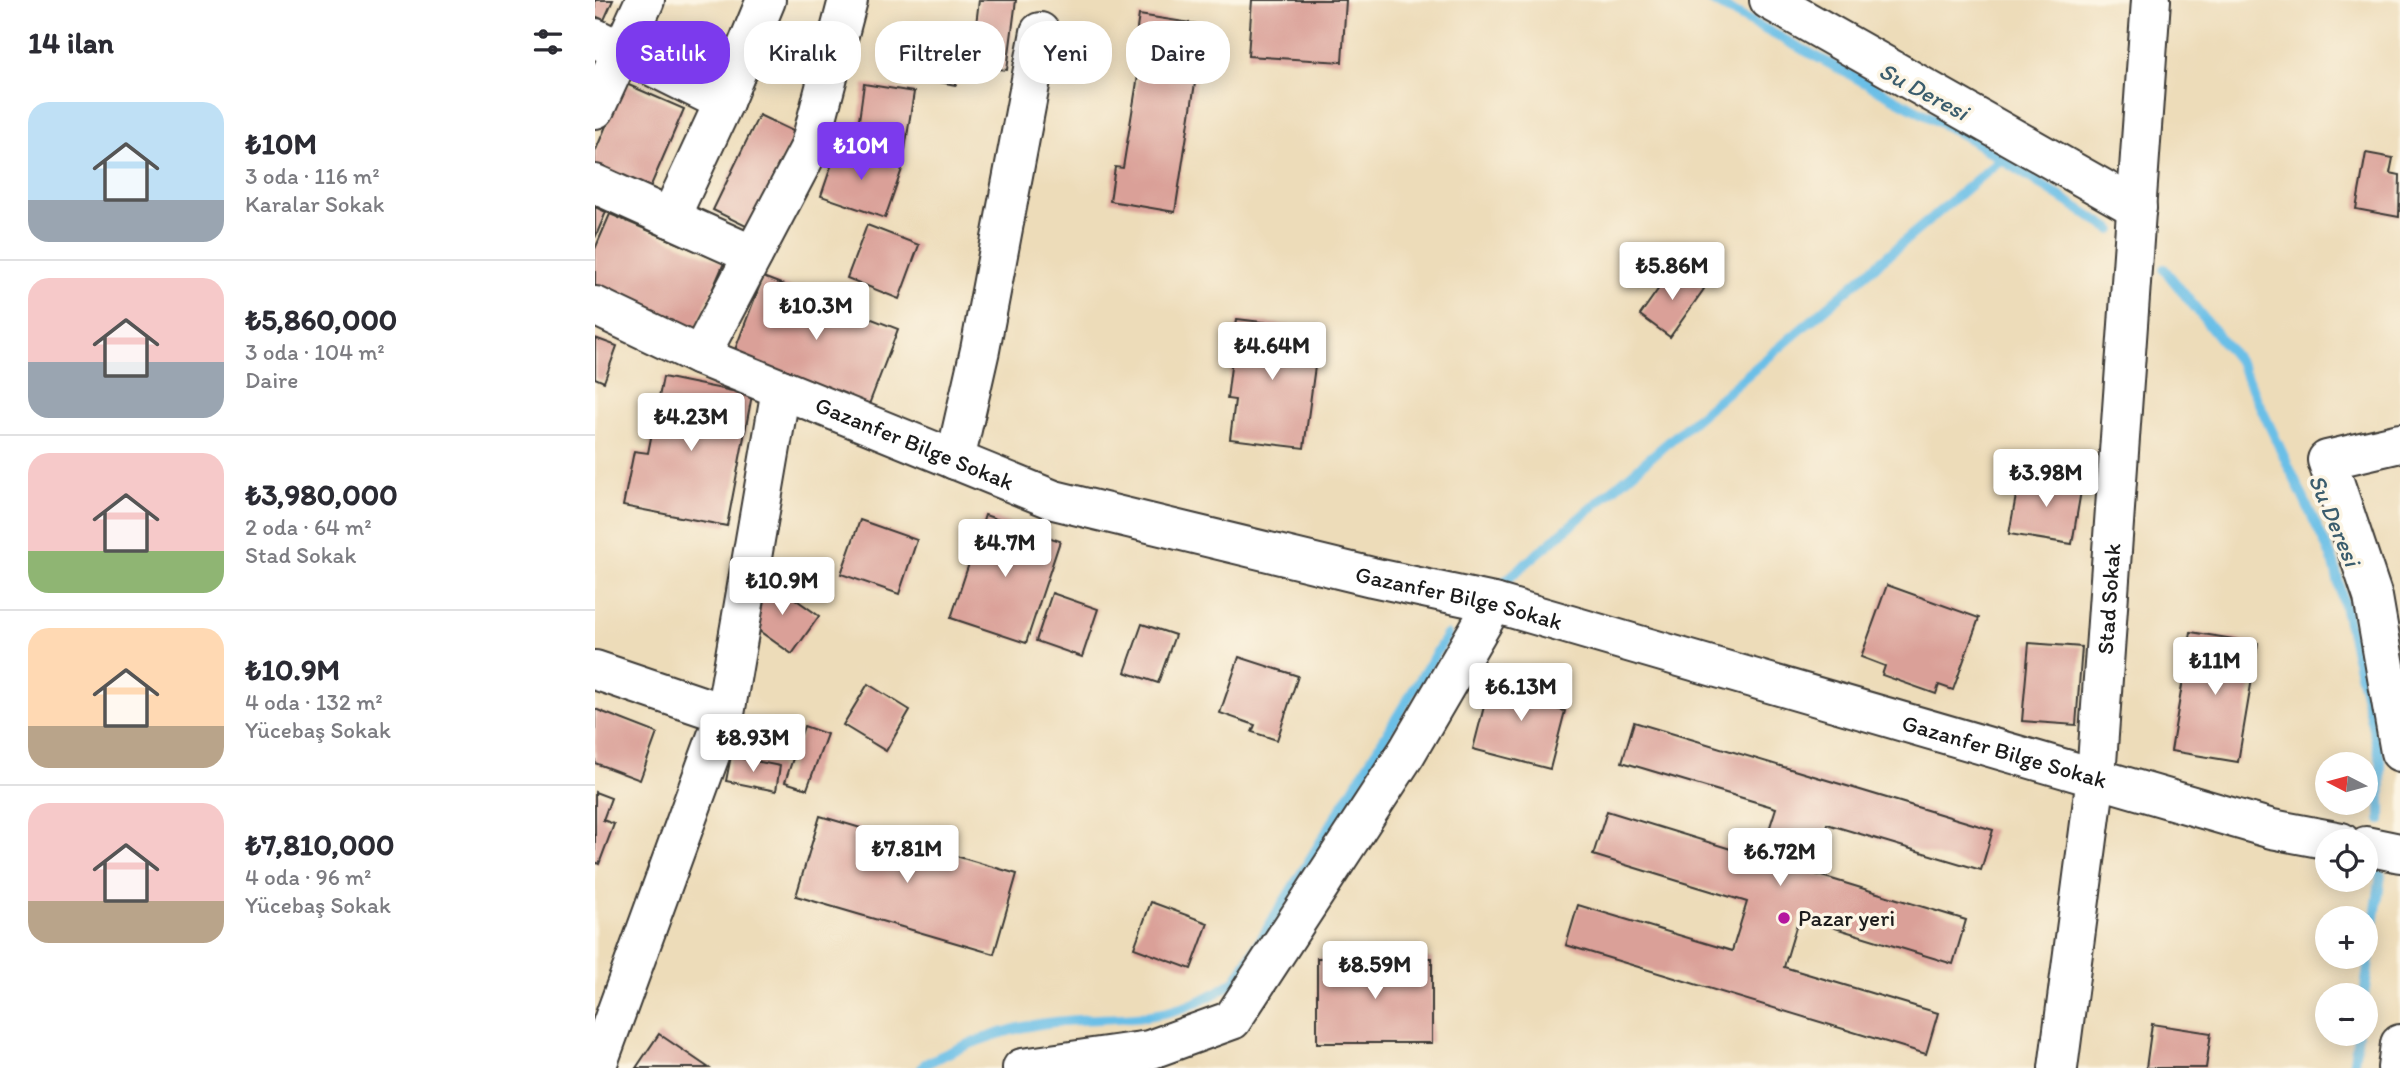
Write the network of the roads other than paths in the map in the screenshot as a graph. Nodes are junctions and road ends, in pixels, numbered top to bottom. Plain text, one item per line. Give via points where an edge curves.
1 (645, 0) edge
2 (766, 0) edge
3 (848, 0) edge
4 (1769, 0) edge
5 (2151, 0) edge
6 (608, 45) edge
7 (1030, 84) edge
8 (724, 102) junction
9 (595, 109) edge
10 (595, 184) edge
11 (2137, 208) junction
12 (670, 218) junction
13 (753, 256) junction
14 (595, 306) edge
15 (700, 356) junction
16 (781, 388) junction
17 (2400, 443) edge
18 (955, 460) junction
19 (1494, 603) junction
20 (595, 670) edge
21 (725, 714) junction
22 (2400, 752) edge
23 (2096, 777) junction
24 (2315, 837) edge
25 (2378, 848) edge
26 (2400, 853) edge
27 (2400, 1044) edge
28 (596, 1068) edge
29 (1021, 1068) edge
30 (2058, 1068) edge
31 (2397, 1068) edge

1 - 6 street
2 - 8 street
3 - 13 street via 809,149
4 - 11 street
5 - 11 street, Stad Sokak
6 - 8 street
6 - 9 street
7 - 18 street
8 - 12 street
10 - 12 street
11 - 23 street, Stad Sokak
12 - 13 street
13 - 15 street
14 - 15 street, Gazanfer Bilge Sokak
15 - 16 street, Gazanfer Bilge Sokak
16 - 18 street, Gazanfer Bilge Sokak
16 - 21 street
17 - 22 street via 2327,460 2373,597
18 - 19 street, Gazanfer Bilge Sokak via 1054,500
19 - 23 street, Gazanfer Bilge Sokak
19 - 29 street via 1407,752 1232,1020 1149,1049
20 - 21 street
21 - 28 street
23 - 24 street, Gazanfer Bilge Sokak
23 - 30 street, Stad Sokak
25 - 26 street
27 - 31 street

